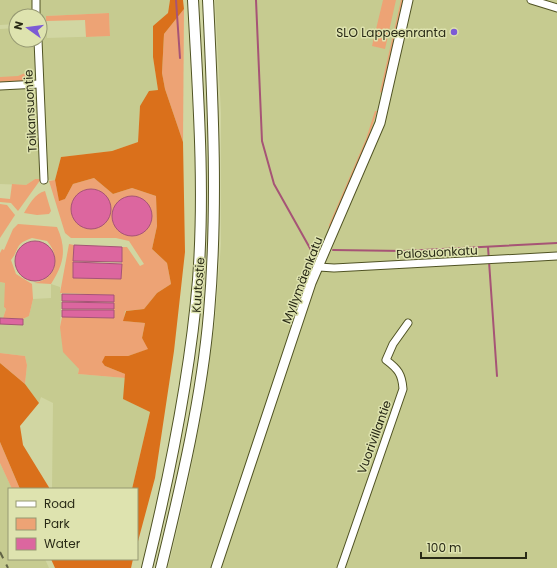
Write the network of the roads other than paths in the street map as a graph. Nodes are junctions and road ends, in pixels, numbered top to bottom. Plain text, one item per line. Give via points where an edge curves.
1 (193, 0) edge
2 (208, 0) edge
3 (408, 0) edge
4 (531, 0) edge
5 (557, 8) edge
6 (38, 48) edge
7 (39, 84) junction
8 (0, 86) edge
9 (44, 180) dead end
10 (557, 256) edge
11 (319, 267) junction
12 (408, 323) dead end
13 (146, 568) edge
14 (161, 568) edge
15 (216, 568) edge
16 (341, 568) edge

1 - 13 highway, Kuutostie via 201,171 198,279 184,391
2 - 14 highway, Kuutostie via 216,173 209,315 199,389
3 - 11 main road, Myllymäenkatu via 380,123
4 - 5 street
6 - 7 street, Toikansuontie
7 - 8 street
7 - 9 street, Toikansuontie
10 - 11 street, Palosuonkatu via 342,268
11 - 15 main road, Myllymäenkatu via 297,324
12 - 16 street, Vuorivillantie via 393,344 386,360 395,367 402,378 403,389

